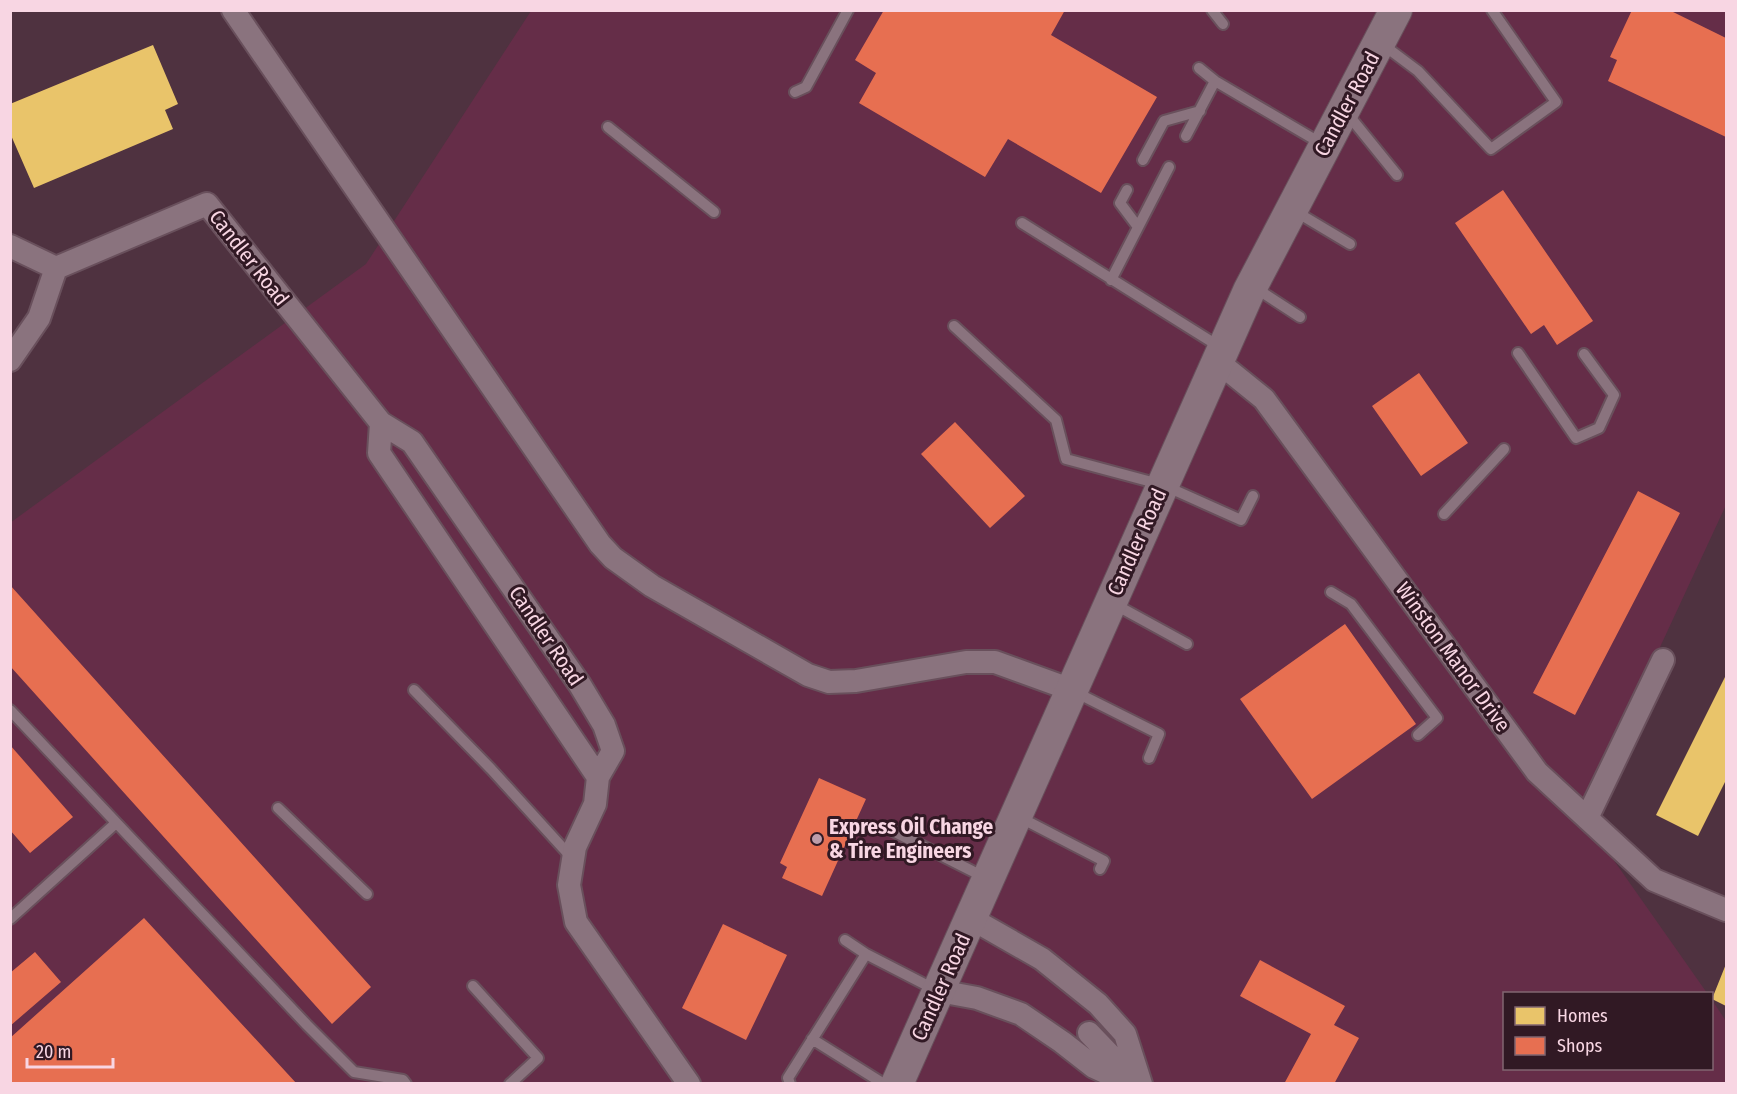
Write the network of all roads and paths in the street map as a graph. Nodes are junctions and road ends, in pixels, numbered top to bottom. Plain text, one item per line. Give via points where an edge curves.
1 (233, 10) edge
2 (848, 10) edge
3 (1212, 10) edge
4 (1396, 10) edge
5 (1492, 10) edge
6 (1223, 24) dead end
7 (1380, 42) junction
8 (1199, 68) dead end
9 (1215, 81) junction
10 (795, 92) dead end
11 (1344, 110) junction
12 (1200, 111) junction
13 (608, 127) dead end
14 (1186, 136) dead end
15 (1325, 146) junction
16 (1143, 160) dead end
17 (1169, 167) dead end
18 (1397, 175) dead end
19 (1127, 190) dead end
20 (1292, 210) junction
21 (714, 212) dead end
22 (1022, 223) dead end
23 (1138, 227) junction
24 (1350, 244) dead end
25 (10, 246) edge
26 (56, 268) junction
27 (1111, 280) junction
28 (1252, 285) junction
29 (1300, 317) dead end
30 (954, 326) dead end
31 (1518, 353) dead end
32 (1584, 354) dead end
33 (1220, 355) junction
34 (10, 360) edge
35 (381, 423) junction
36 (1504, 449) dead end
37 (1163, 485) junction
38 (1253, 496) dead end
39 (1444, 514) dead end
40 (1331, 592) dead end
41 (1111, 602) junction
42 (1187, 644) dead end
43 (1663, 660) dead end
44 (414, 690) dead end
45 (1072, 690) junction
46 (10, 710) edge
47 (1418, 735) dead end
48 (1149, 758) dead end
49 (598, 777) junction
50 (278, 808) dead end
51 (1017, 816) junction
52 (1587, 818) junction
53 (117, 823) junction
54 (891, 830) dead end
55 (573, 859) junction
56 (1100, 869) dead end
57 (989, 880) junction
58 (367, 894) dead end
59 (1726, 910) edge
60 (10, 919) edge
61 (972, 919) junction
62 (845, 940) dead end
63 (866, 954) junction
64 (473, 986) dead end
65 (939, 992) junction
66 (1098, 1004) junction
67 (1089, 1033) junction
68 (812, 1039) junction
69 (1062, 1042) junction
70 (406, 1083) edge
71 (510, 1083) edge
72 (689, 1083) edge
73 (790, 1083) edge
74 (884, 1083) edge
75 (897, 1083) edge
76 (1131, 1083) edge
77 (1140, 1083) edge

1 - 45 street via 613,558 652,586 808,675 829,682 966,662 995,662
2 - 10 lane via 806,87
3 - 6 lane
4 - 7 main road, Candler Road
5 - 7 lane via 1556,102 1491,149 1418,71
7 - 11 main road, Candler Road
8 - 9 lane
9 - 12 lane
9 - 15 lane
11 - 15 main road, Candler Road
11 - 18 lane
12 - 14 lane
12 - 16 lane via 1164,121
13 - 21 lane
15 - 20 main road, Candler Road
17 - 23 lane
19 - 23 lane via 1120,203
20 - 24 lane
20 - 28 main road, Candler Road
22 - 27 lane
23 - 27 lane
25 - 26 street
26 - 34 street via 39,318
26 - 35 street, Candler Road via 207,204
27 - 33 lane
28 - 29 lane
28 - 33 main road, Candler Road
30 - 37 lane via 1056,420 1066,459
31 - 32 lane via 1576,438 1599,428 1614,395
33 - 37 main road, Candler Road
33 - 52 street, Winston Manor Drive via 1264,399 1537,772
35 - 49 street, Candler Road via 380,453
35 - 49 street, Candler Road via 412,442 580,685 604,725 613,751
36 - 39 lane
37 - 38 lane via 1241,520
37 - 41 main road, Candler Road
40 - 47 lane via 1351,604 1437,718
41 - 42 lane
41 - 45 main road, Candler Road
43 - 52 street
44 - 55 lane
45 - 48 lane via 1159,734
45 - 51 main road, Candler Road
46 - 53 lane
49 - 55 street, Candler Road via 595,804
50 - 58 lane
51 - 56 lane via 1104,861
51 - 57 main road, Candler Road
52 - 59 street, Winston Manor Drive via 1654,880
53 - 60 lane
53 - 70 lane via 354,1072
54 - 57 lane
55 - 72 street, Candler Road via 569,885 576,922
57 - 61 main road, Candler Road
61 - 65 main road, Candler Road
61 - 66 street via 1042,959
62 - 63 lane
63 - 65 lane
63 - 68 lane
64 - 71 lane via 538,1058
65 - 69 street via 977,998 1021,1014
65 - 75 main road, Candler Road
66 - 67 street
66 - 77 street via 1125,1034
67 - 69 street
67 - 77 street
68 - 73 lane via 788,1078
68 - 74 lane
69 - 76 street via 1094,1067

